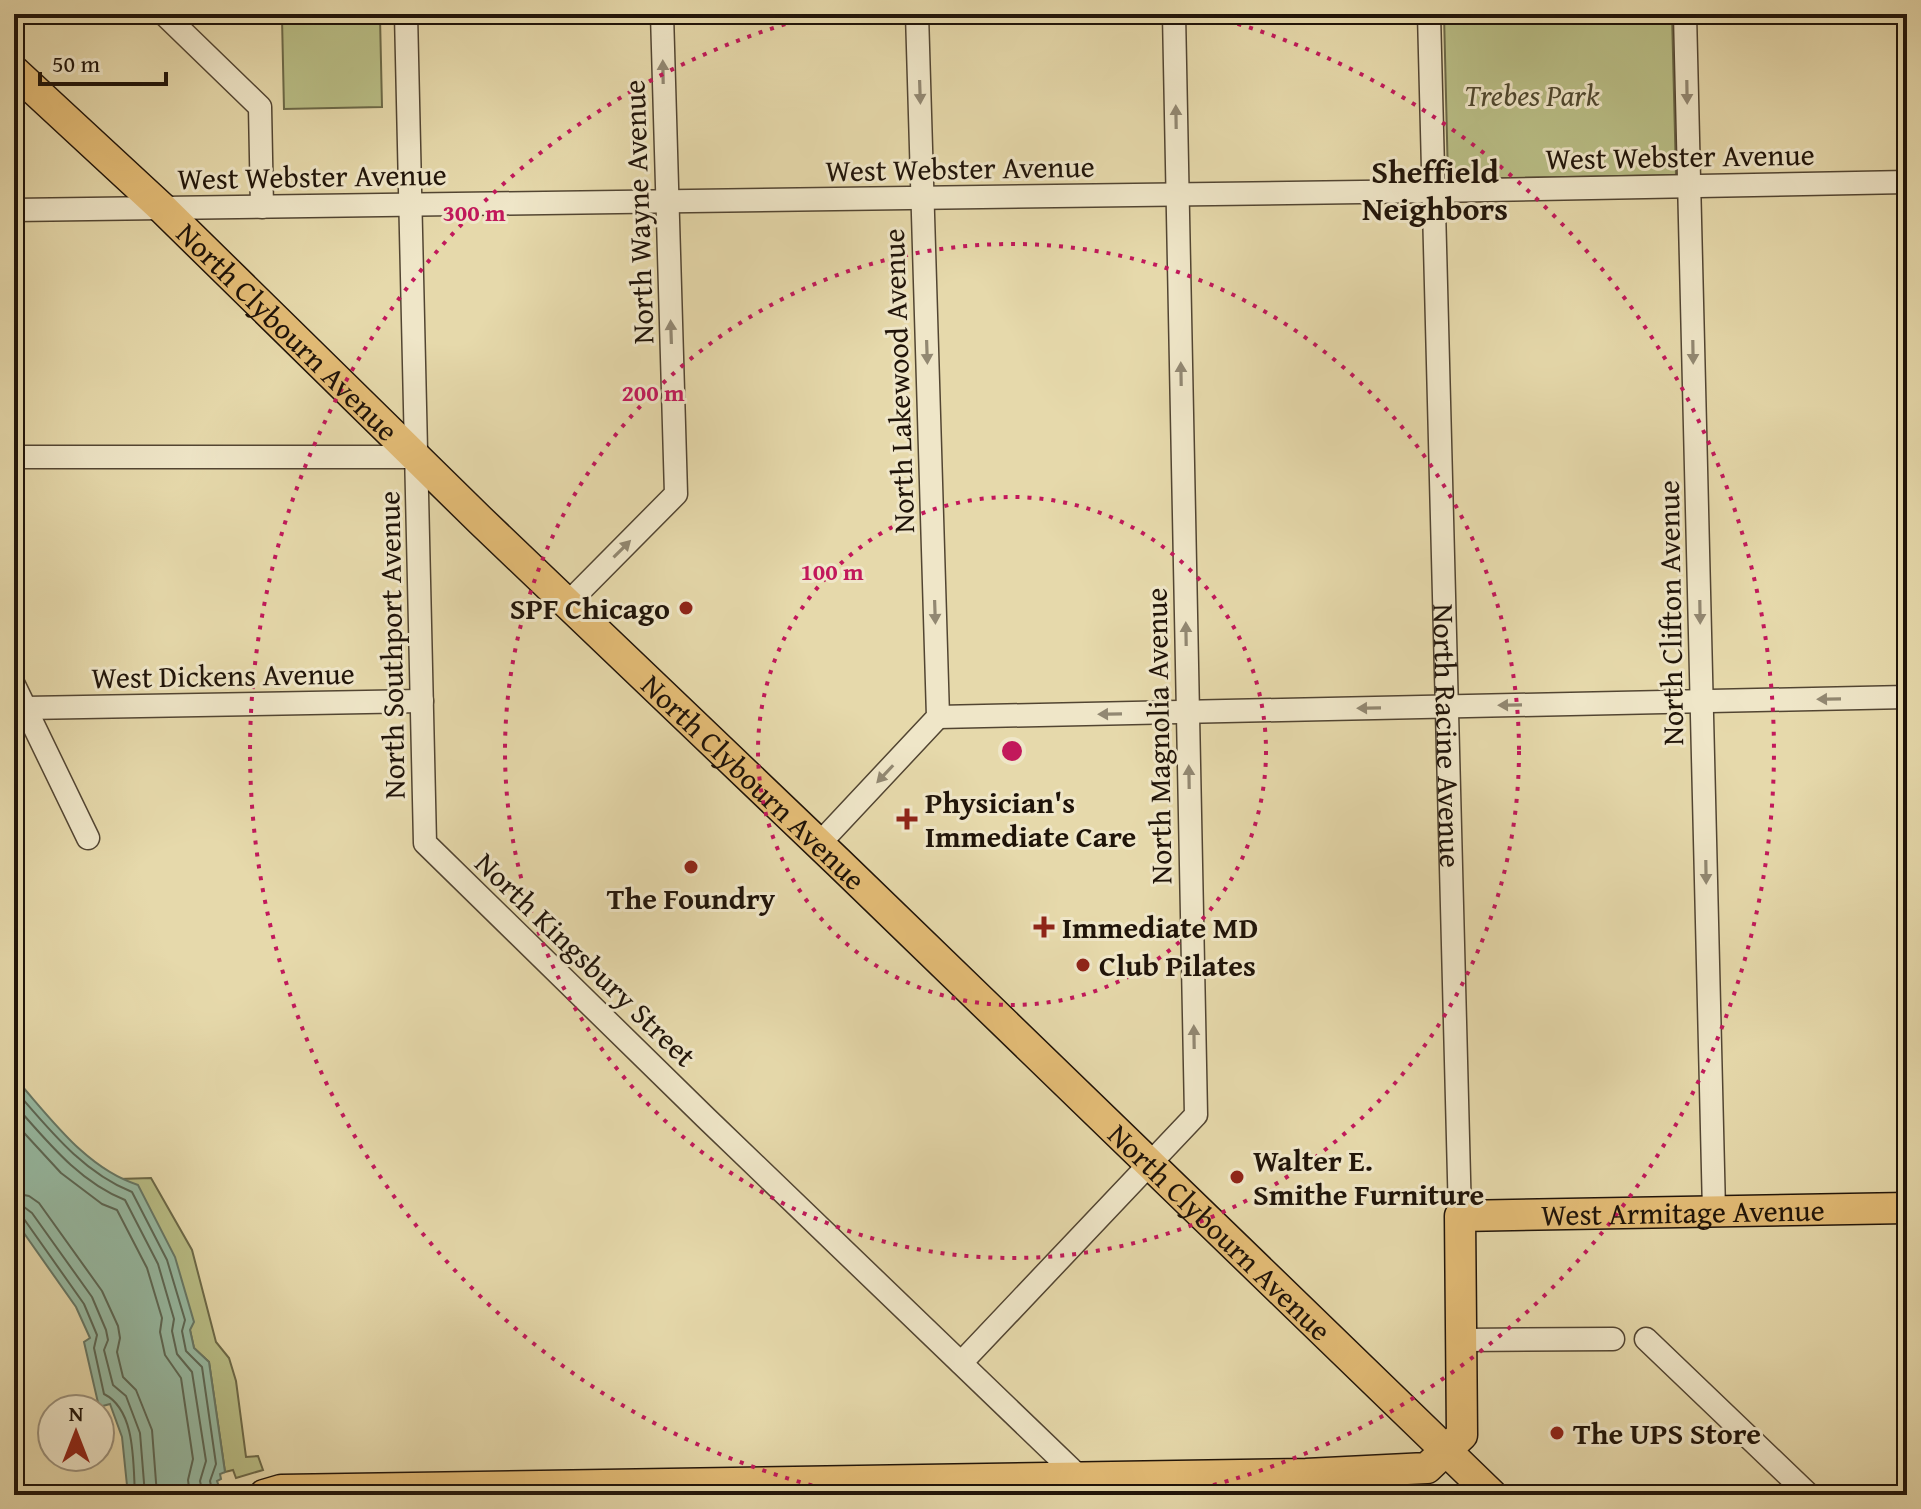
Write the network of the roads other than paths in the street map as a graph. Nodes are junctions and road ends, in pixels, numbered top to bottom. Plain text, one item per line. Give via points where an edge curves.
1 (164, 14) edge
2 (406, 14) edge
3 (662, 14) edge
4 (917, 14) edge
5 (1174, 14) edge
6 (1429, 14) edge
7 (1685, 14) edge
8 (14, 71) edge
9 (1907, 182) edge
10 (1689, 186) junction
11 (1434, 191) junction
12 (1177, 195) junction
13 (923, 198) junction
14 (666, 201) junction
15 (411, 205) junction
16 (262, 207) junction
17 (162, 208) junction
18 (14, 210) edge
19 (14, 457) edge
20 (417, 457) junction
21 (567, 604) junction
22 (14, 685) edge
23 (1907, 697) edge
24 (422, 701) junction
25 (1702, 701) junction
26 (1447, 706) junction
27 (26, 708) junction
28 (1188, 712) junction
29 (938, 717) junction
30 (88, 838) dead end
31 (425, 843) joint
32 (819, 844) junction
33 (1150, 1164) junction
34 (1907, 1208) edge
35 (1714, 1211) junction
36 (1460, 1216) junction
37 (1613, 1339) dead end
38 (1646, 1339) dead end
39 (1462, 1340) junction
40 (961, 1363) junction
41 (1447, 1451) junction
42 (1283, 1485) edge
43 (1088, 1486) edge
44 (264, 1495) edge
45 (1492, 1495) edge
46 (1809, 1495) edge

1 - 16 street via 260,107
2 - 15 street, North Southport Avenue
14 -> 3 street, North Wayne Avenue
4 -> 13 street, North Lakewood Avenue
12 -> 5 street, North Magnolia Avenue
6 - 11 street, North Racine Avenue
7 -> 10 street, North Clifton Avenue
8 - 17 main road, North Clybourn Avenue
9 - 10 street, West Webster Avenue
10 - 11 street, West Webster Avenue
10 -> 25 street, North Clifton Avenue
11 - 12 street, West Webster Avenue
11 - 26 street, North Racine Avenue
12 - 13 street, West Webster Avenue
28 -> 12 street, North Magnolia Avenue
13 - 14 street, West Webster Avenue
13 -> 29 street, North Lakewood Avenue
14 - 15 street, West Webster Avenue
21 -> 14 street, North Wayne Avenue via 676,494
15 - 16 street, West Webster Avenue
15 - 20 street, North Southport Avenue
16 - 17 street, West Webster Avenue
17 - 18 street, West Webster Avenue
17 - 20 main road, North Clybourn Avenue
19 - 20 street
20 - 21 main road, North Clybourn Avenue
20 - 24 street, North Southport Avenue
21 - 32 main road, North Clybourn Avenue
22 - 27 street
23 -> 25 street
24 - 27 street, West Dickens Avenue
24 - 31 street, North Southport Avenue
25 -> 26 street
25 -> 35 street, North Clifton Avenue
26 -> 28 street
26 - 36 street, North Racine Avenue
27 - 30 street
28 -> 29 street
33 -> 28 street, North Magnolia Avenue via 1196,1115
29 -> 32 street
31 - 40 street, North Kingsbury Street
32 - 33 main road, North Clybourn Avenue
33 - 40 street, North Magnolia Avenue
33 - 41 main road, North Clybourn Avenue
34 - 35 main road, West Armitage Avenue
35 - 36 main road, West Armitage Avenue
36 - 39 main road, North Racine Avenue
37 - 39 street
38 - 46 street
39 - 41 main road, North Racine Avenue via 1462,1435
40 - 43 street, North Kingsbury Street
41 - 42 main road via 1427,1468
41 - 45 main road, North Clybourn Avenue
42 - 43 main road
43 - 44 main road via 281,1490

